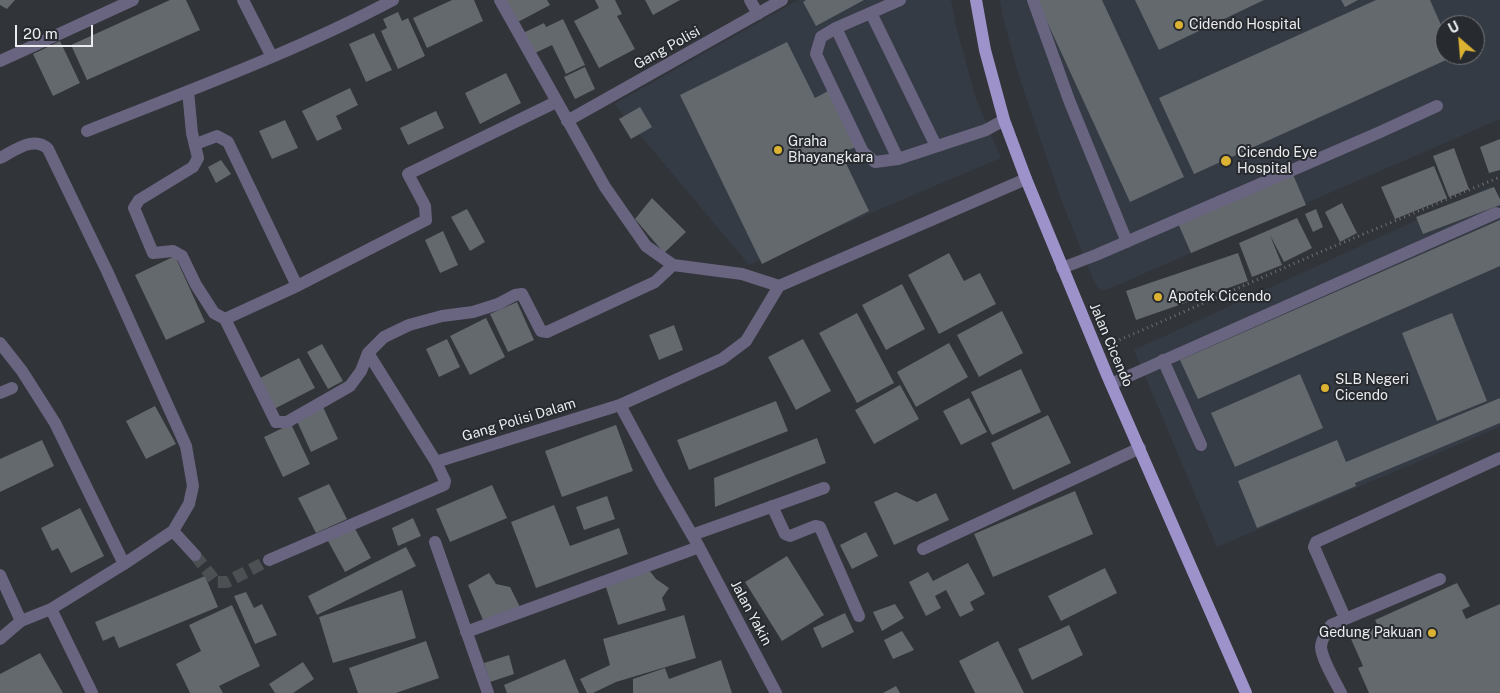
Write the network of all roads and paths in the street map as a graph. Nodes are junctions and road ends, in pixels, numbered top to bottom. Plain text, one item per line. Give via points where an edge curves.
1 (133, 0) edge
2 (243, 0) edge
3 (393, 0) edge
4 (500, 0) edge
5 (750, 0) edge
6 (782, 0) edge
7 (900, 0) edge
8 (976, 0) edge
9 (1033, 0) edge
10 (871, 13) junction
11 (758, 14) junction
12 (836, 28) junction
13 (272, 57) junction
14 (0, 61) edge
15 (188, 91) junction
16 (556, 102) junction
17 (1437, 106) dead end
18 (1004, 120) junction
19 (567, 122) junction
20 (88, 132) dead end
21 (196, 144) junction
22 (936, 146) junction
23 (0, 158) edge
24 (898, 159) junction
25 (1500, 177) edge
26 (1026, 179) junction
27 (1496, 213) dead end
28 (1127, 242) junction
29 (673, 265) junction
30 (1062, 268) junction
31 (297, 286) junction
32 (779, 286) junction
33 (225, 319) junction
34 (0, 343) edge
35 (1097, 350) junction
36 (368, 353) junction
37 (1163, 360) junction
38 (1111, 384) junction
39 (620, 405) junction
40 (1201, 445) dead end
41 (1140, 448) junction
42 (1500, 458) edge
43 (436, 462) junction
44 (824, 488) dead end
45 (772, 506) junction
46 (173, 531) junction
47 (692, 535) junction
48 (435, 542) dead end
49 (699, 546) junction
50 (924, 549) dead end
51 (195, 555) tunnel mouth
52 (269, 560) tunnel mouth
53 (124, 564) junction
54 (0, 575) edge
55 (1440, 579) dead end
56 (51, 610) junction
57 (859, 616) dead end
58 (1345, 618) junction
59 (21, 621) junction
60 (466, 632) junction
61 (0, 639) edge
62 (92, 693) edge
63 (488, 693) edge
64 (776, 693) edge
65 (1246, 693) edge
66 (1340, 693) edge

1 - 14 street
2 - 13 street
3 - 13 street
4 - 16 street
5 - 11 street
6 - 11 street, Gang Polisi
7 - 10 street
8 - 18 main road, Jalan Cicendo via 985,50
9 - 28 street via 1069,100
10 - 12 street
10 - 22 street
11 - 19 street, Gang Polisi
12 - 24 street
12 - 24 street via 821,37 816,54 862,152 875,162
13 - 15 street
15 - 20 street
15 - 21 street
16 - 19 street
16 - 31 street via 408,174 425,206 426,220
17 - 28 street
18 - 22 street via 986,130
18 - 26 main road, Jalan Cicendo
19 - 29 street via 605,187 646,246
21 - 31 street via 218,136 228,142
21 - 33 street via 198,158 193,167 139,200 134,208 153,253 173,251 182,256 214,313
22 - 24 street
23 - 46 street via 27,145 44,144 107,271 186,446 193,486 189,504
25 - 35 path
26 - 30 main road, Jalan Cicendo
26 - 32 street
27 - 37 street
28 - 30 street
29 - 32 street via 742,274
29 - 36 street via 655,282 547,332 541,331 522,294 473,312 409,325 384,337
30 - 35 main road, Jalan Cicendo
31 - 33 street
32 - 39 street, Gang Polisi Dalam via 746,341 722,358
33 - 36 street via 276,422 287,422 350,386
34 - 53 street via 55,423
35 - 38 main road, Jalan Cicendo
36 - 43 street
37 - 38 street
37 - 40 street
38 - 41 main road, Jalan Cicendo
39 - 43 street, Gang Polisi Dalam
39 - 47 street, Jalan Yakin
41 - 50 street
41 - 65 main road, Jalan Cicendo
42 - 58 street via 1316,542 1314,547
43 - 52 street via 444,485
44 - 45 street
45 - 47 street
45 - 57 street via 785,534 790,536 820,527
46 - 51 street
46 - 53 street
47 - 49 street, Jalan Yakin
48 - 60 street
49 - 60 street
49 - 64 street, Jalan Yakin
53 - 56 street
54 - 59 street
55 - 58 street
56 - 59 street
56 - 62 street
58 - 66 street via 1331,625 1321,648
59 - 61 street
60 - 63 street

